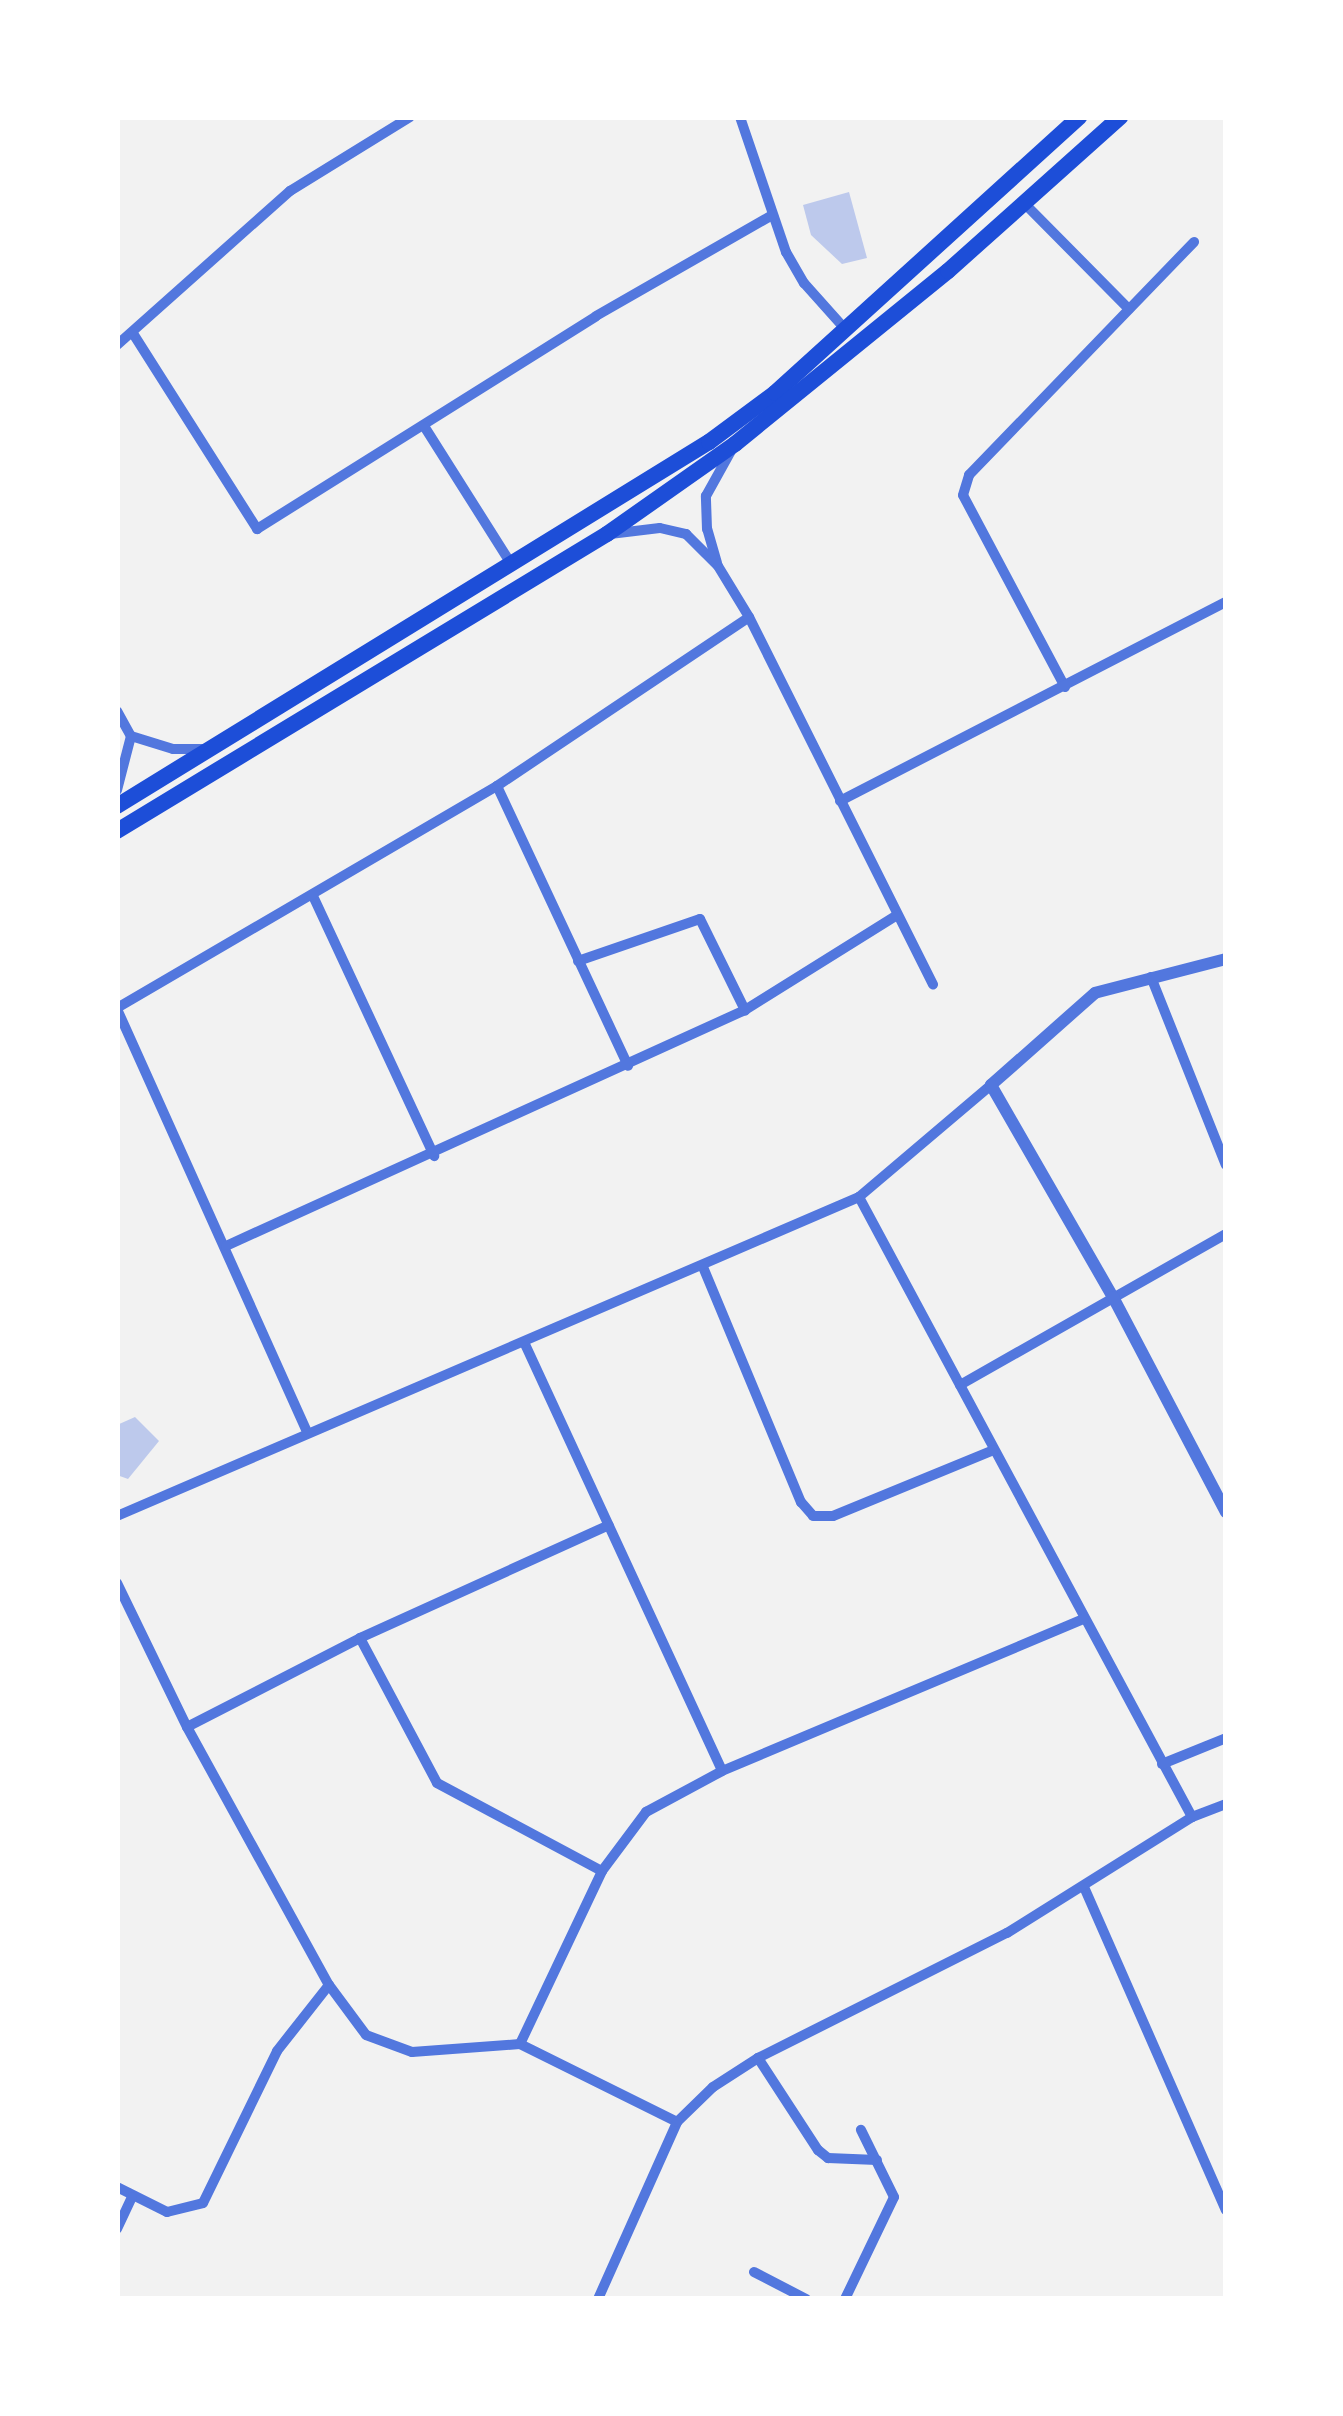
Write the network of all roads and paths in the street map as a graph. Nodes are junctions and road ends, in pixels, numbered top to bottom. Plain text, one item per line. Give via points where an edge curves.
1 (410, 117) edge
2 (740, 117) edge
3 (1120, 117) edge
4 (1070, 120) edge
5 (1024, 203) junction
6 (772, 215) junction
7 (1194, 242) dead end
8 (1129, 309) junction
9 (846, 330) junction
10 (134, 335) junction
11 (117, 345) edge
12 (424, 426) junction
13 (735, 444) junction
14 (607, 534) junction
15 (513, 566) junction
16 (718, 566) junction
17 (1226, 602) edge
18 (748, 617) junction
19 (1065, 687) junction
20 (117, 711) edge
21 (131, 736) junction
22 (217, 746) junction
23 (497, 786) junction
24 (117, 790) edge
25 (839, 801) junction
26 (117, 806) edge
27 (117, 831) edge
28 (313, 896) junction
29 (897, 915) junction
30 (1226, 959) edge
31 (578, 961) junction
32 (1151, 977) junction
33 (932, 985) dead end
34 (117, 1009) edge
35 (745, 1010) junction
36 (628, 1066) junction
37 (992, 1085) junction
38 (434, 1156) junction
39 (1226, 1166) edge
40 (859, 1198) junction
41 (1226, 1234) edge
42 (226, 1246) junction
43 (703, 1267) junction
44 (1113, 1298) junction
45 (524, 1342) junction
46 (960, 1385) junction
47 (307, 1432) junction
48 (994, 1450) junction
49 (1226, 1512) edge
50 (117, 1516) edge
51 (609, 1525) junction
52 (117, 1583) edge
53 (1084, 1619) junction
54 (360, 1638) junction
55 (188, 1727) junction
56 (1226, 1738) edge
57 (1162, 1764) junction
58 (722, 1771) junction
59 (1226, 1804) edge
60 (1192, 1817) junction
61 (602, 1871) junction
62 (1084, 1887) junction
63 (329, 1985) junction
64 (520, 2044) junction
65 (758, 2058) junction
66 (677, 2122) junction
67 (861, 2130) dead end
68 (877, 2160) junction
69 (117, 2187) edge
70 (132, 2197) junction
71 (1226, 2210) edge
72 (117, 2229) edge
73 (754, 2272) dead end
74 (598, 2299) edge
75 (806, 2299) edge
76 (845, 2299) edge

1 - 10 street via 290,191
2 - 6 street
3 - 5 main road
4 - 9 main road
5 - 8 street
5 - 13 main road
6 - 9 street via 804,283
6 - 12 street
7 - 8 street
8 - 19 street via 969,475 963,495
9 - 15 main road via 709,442
10 - 11 street
10 - 12 street via 257,530
12 - 15 street
13 - 14 main road
13 - 16 street via 706,496
14 - 16 street via 686,534
14 - 27 main road
15 - 22 main road
16 - 18 street
17 - 19 street
18 - 23 street
18 - 25 street
19 - 25 street
20 - 21 street
21 - 22 street via 173,749
21 - 24 street
22 - 26 main road
23 - 28 street
23 - 31 street
25 - 29 street
28 - 34 street
28 - 38 street
29 - 33 street
29 - 35 street
30 - 32 street
31 - 35 street via 700,920
31 - 36 street
32 - 37 street via 1095,993
32 - 39 street
34 - 42 street
35 - 36 street
36 - 38 street
37 - 40 street
37 - 44 street
38 - 42 street
40 - 43 street
40 - 46 street
41 - 44 street
42 - 47 street
43 - 45 street
43 - 48 street via 813,1516 832,1516
44 - 46 street
44 - 49 street
45 - 47 street
45 - 51 street
46 - 48 street
47 - 50 street
48 - 53 street
51 - 54 street
51 - 58 street
52 - 55 street
53 - 57 street
53 - 58 street
54 - 55 street
54 - 61 street via 437,1783
55 - 63 street
56 - 57 street
57 - 60 street
58 - 61 street via 646,1812
59 - 60 street
60 - 62 street
61 - 64 street
62 - 65 street
62 - 71 street
63 - 64 street via 366,2035 387,2046 412,2052
63 - 70 street via 277,2051 203,2204 167,2212
64 - 66 street
65 - 66 street
65 - 68 street via 818,2150 828,2158
66 - 74 street
67 - 68 street
68 - 76 street via 894,2197
69 - 70 street
70 - 72 street
73 - 75 street

